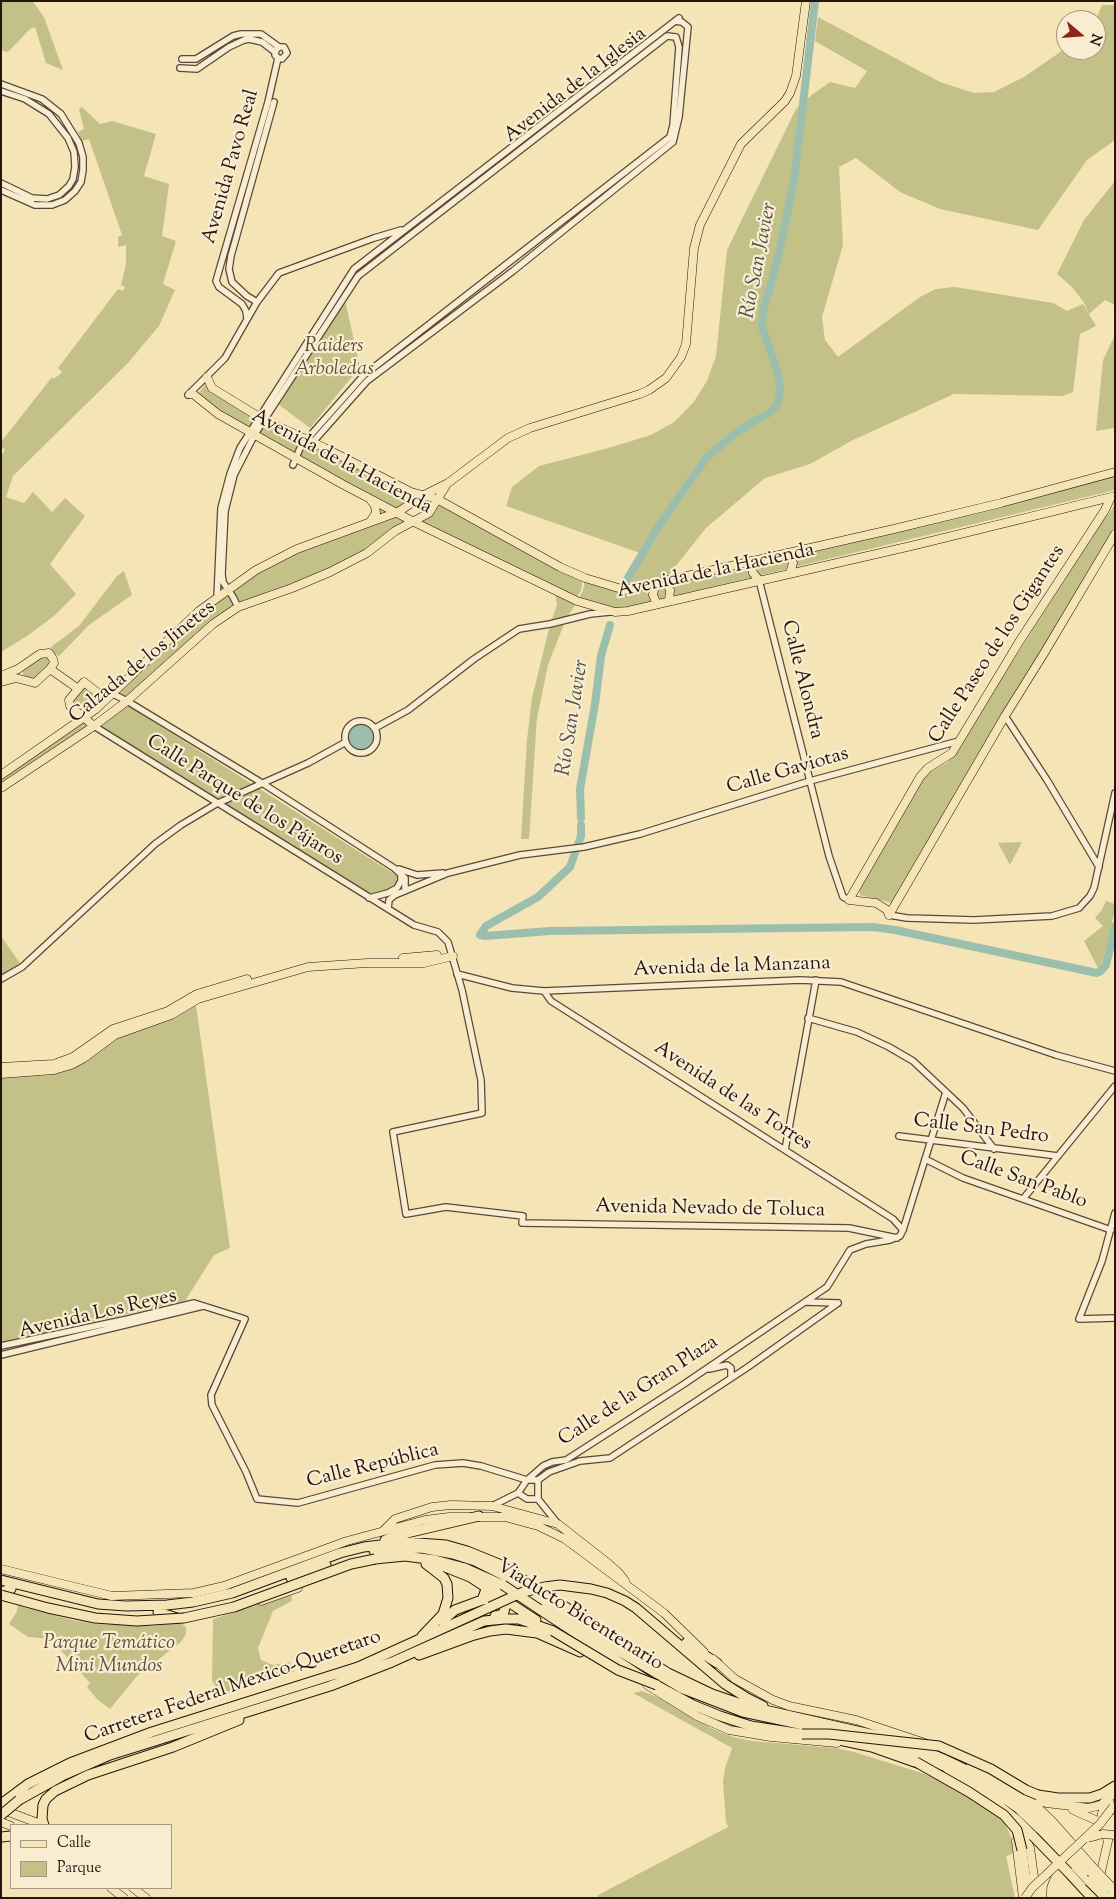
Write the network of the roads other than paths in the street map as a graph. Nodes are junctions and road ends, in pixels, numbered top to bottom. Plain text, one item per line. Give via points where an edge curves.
1 (806, 1) edge
2 (278, 52) junction
3 (182, 59) dead end
4 (180, 68) dead end
5 (1, 84) edge
6 (1, 91) edge
7 (27, 96) junction
8 (274, 102) dead end
9 (55, 108) junction
10 (49, 114) junction
11 (1, 183) edge
12 (1, 190) edge
13 (404, 230) junction
14 (374, 238) junction
15 (380, 249) junction
16 (256, 302) junction
17 (247, 321) junction
18 (207, 377) junction
19 (189, 394) joint
20 (261, 419) junction
21 (252, 433) junction
22 (310, 440) junction
23 (296, 457) junction
24 (293, 465) dead end
25 (1115, 472) edge
26 (448, 483) junction
27 (424, 495) junction
28 (369, 498) junction
29 (437, 499) junction
30 (1109, 499) edge
31 (398, 512) junction
32 (370, 522) junction
33 (414, 522) junction
34 (1115, 534) edge
35 (786, 553) junction
36 (751, 561) junction
37 (790, 573) junction
38 (759, 580) junction
39 (666, 582) junction
40 (655, 584) junction
41 (229, 590) junction
42 (217, 598) junction
43 (669, 601) junction
44 (657, 604) junction
45 (238, 607) junction
46 (615, 612) junction
47 (27, 663) junction
48 (52, 666) junction
49 (1, 676) edge
50 (24, 679) junction
51 (1, 682) edge
52 (77, 688) junction
53 (113, 694) junction
54 (127, 701) junction
55 (1005, 716) junction
56 (84, 718) junction
57 (94, 726) junction
58 (375, 728) junction
59 (959, 741) junction
60 (346, 742) junction
61 (1, 775) edge
62 (810, 781) junction
63 (262, 783) junction
64 (1, 788) edge
65 (1115, 794) edge
66 (216, 804) junction
67 (1099, 867) junction
68 (394, 868) junction
69 (400, 873) junction
70 (448, 873) junction
71 (404, 891) junction
72 (369, 898) junction
73 (849, 900) junction
74 (388, 909) junction
75 (889, 915) junction
76 (452, 954) junction
77 (458, 974) junction
78 (1, 979) edge
79 (816, 980) junction
80 (544, 991) junction
81 (808, 1018) junction
82 (3, 1070) edge
83 (1115, 1071) edge
84 (1115, 1086) edge
85 (946, 1092) junction
86 (899, 1136) dead end
87 (931, 1140) junction
88 (994, 1148) junction
89 (785, 1150) junction
90 (1058, 1156) junction
91 (925, 1159) junction
92 (1024, 1198) junction
93 (1115, 1213) edge
94 (1111, 1230) junction
95 (900, 1235) junction
96 (806, 1302) junction
97 (203, 1306) junction
98 (1115, 1318) edge
99 (1, 1346) edge
100 (1, 1354) edge
101 (702, 1371) junction
102 (731, 1378) junction
103 (610, 1458) joint
104 (527, 1480) junction
105 (538, 1480) junction
106 (518, 1492) junction
107 (257, 1499) joint
108 (538, 1499) junction
109 (492, 1506) junction
110 (479, 1516) junction
111 (558, 1524) junction
112 (382, 1532) junction
113 (376, 1544) junction
114 (419, 1560) junction
115 (434, 1563) junction
116 (1, 1569) edge
117 (299, 1575) junction
118 (469, 1578) junction
119 (1, 1580) edge
120 (627, 1585) junction
121 (1, 1586) edge
122 (11, 1588) junction
123 (499, 1592) junction
124 (1, 1595) edge
125 (281, 1595) junction
126 (483, 1596) junction
127 (636, 1608) junction
128 (158, 1612) junction
129 (184, 1620) junction
130 (463, 1630) junction
131 (553, 1631) junction
132 (420, 1638) junction
133 (392, 1662) junction
134 (716, 1663) junction
135 (646, 1684) junction
136 (657, 1685) junction
137 (252, 1711) junction
138 (779, 1714) junction
139 (802, 1734) junction
140 (916, 1762) junction
141 (1114, 1791) edge
142 (1099, 1795) junction
143 (16, 1797) junction
144 (1033, 1797) junction
145 (1064, 1802) junction
146 (1078, 1803) junction
147 (1, 1804) edge
148 (1114, 1805) edge
149 (1, 1809) edge
150 (1006, 1814) junction
151 (1, 1815) edge
152 (1115, 1819) edge
153 (40, 1824) edge
154 (43, 1824) edge
155 (1022, 1828) junction
156 (1115, 1835) edge
157 (1082, 1842) junction
158 (1107, 1844) junction
159 (1048, 1873) junction
160 (1090, 1873) junction
161 (112, 1889) edge
162 (134, 1889) edge
163 (1099, 1893) edge
164 (124, 1898) edge
165 (146, 1898) edge
166 (1024, 1898) edge
167 (1031, 1898) edge
168 (1037, 1898) edge
169 (1042, 1898) edge
170 (1115, 1898) edge

1 - 26 main road via 796,76 790,93 741,144 700,225 694,248 686,344 673,370 659,384 640,394 530,428 508,438
2 - 3 street via 261,34 240,34 196,60
2 - 4 street via 262,42 249,39 229,47 197,69
2 - 17 street, Avenida Pavo Real via 268,102 217,285 242,304
5 - 7 street
6 - 7 street
7 - 9 street via 42,99
7 - 10 street
8 - 16 street, Avenida Pavo Real via 228,269 232,282
9 - 10 street
9 - 12 street via 72,129 81,150 81,182 59,203 42,206
10 - 11 street via 68,138 74,152 74,177 69,186 59,195 42,199 32,198
13 - 14 street
13 - 15 street, Avenida de la Iglesia
13 - 22 street, Avenida de la Iglesia via 677,19 688,27 674,142 513,271 367,381
14 - 15 street via 380,242
14 - 16 street via 278,273
15 - 20 street, Avenida de la Iglesia via 354,269
16 - 17 street
17 - 18 street via 225,358
18 - 19 street
18 - 20 main road, Avenida de la Hacienda via 212,388
19 - 21 main road, Avenida de la Hacienda
20 - 21 street, Avenida de la Iglesia
20 - 22 main road, Avenida de la Hacienda
20 - 22 street, Avenida de la Iglesia via 358,276 667,36 676,37 680,47 670,137 364,375
21 - 23 main road, Avenida de la Hacienda
21 - 41 street via 234,475 225,511 222,574
21 - 42 street via 240,448 221,508
22 - 23 street, Avenida de la Iglesia via 300,446
22 - 27 main road, Avenida de la Hacienda via 411,492
23 - 24 street, Avenida de la Iglesia
23 - 28 main road, Avenida de la Hacienda
25 - 35 main road, Avenida de la Hacienda via 992,505
26 - 27 main road, Calzada de los Jinetes
26 - 29 main road, Calzada de los Jinetes
27 - 29 main road, Avenida de la Hacienda
27 - 31 main road, Calzada de los Jinetes
28 - 31 main road, Avenida de la Hacienda
28 - 32 main road via 376,513
29 - 33 main road, Calzada de los Jinetes via 429,513
29 - 40 main road, Avenida de la Hacienda via 585,578 625,590
30 - 37 main road, Avenida de la Hacienda
30 - 59 main road, Calle Paseo de los Gigantes
31 - 32 main road, Calzada de los Jinetes
31 - 33 main road, Avenida de la Hacienda
32 - 41 main road, Calzada de los Jinetes via 297,549 256,570
33 - 45 main road, Calzada de los Jinetes via 395,531 367,553 330,572
33 - 46 main road, Avenida de la Hacienda via 577,602
34 - 55 main road, Calle Paseo de los Gigantes
35 - 36 main road, Avenida de la Hacienda
35 - 37 main road via 793,563
36 - 38 main road
36 - 39 main road, Avenida de la Hacienda
37 - 38 main road, Avenida de la Hacienda
38 - 43 main road, Avenida de la Hacienda
38 - 62 street, Calle Alondra
39 - 40 main road, Avenida de la Hacienda
39 - 43 main road via 670,590
40 - 44 main road
41 - 42 main road, Calzada de los Jinetes
41 - 45 street
42 - 53 main road, Calzada de los Jinetes via 180,628
43 - 44 main road, Avenida de la Hacienda
44 - 46 main road, Avenida de la Hacienda
45 - 54 main road, Calzada de los Jinetes via 212,624
46 - 58 street via 520,629 474,659 408,710
47 - 48 main road via 40,654 49,653
47 - 49 main road
47 - 50 main road via 22,671
48 - 50 main road via 35,683
48 - 52 main road
50 - 51 main road
52 - 53 main road via 84,682 98,693
52 - 56 main road, Calle Parque de los Pájaros via 68,703
53 - 54 street, Calle Parque de los Pájaros
53 - 56 main road, Calzada de los Jinetes
54 - 57 main road, Calzada de los Jinetes
54 - 63 street, Calle Parque de los Pájaros
55 - 67 street
55 - 75 main road, Calle Paseo de los Gigantes
56 - 57 main road, Calle Parque de los Pájaros
56 - 61 main road, Calzada de los Jinetes
57 - 64 main road, Calzada de los Jinetes
57 - 66 street, Calle Parque de los Pájaros
58 - 60 street via 366,721 356,722 348,728
58 - 60 street via 377,741 368,752 355,752
59 - 62 street, Calle Gaviotas
59 - 73 main road, Calle Paseo de los Gigantes via 952,753 920,777
60 - 63 street
62 - 70 street, Calle Gaviotas via 628,837 575,849 520,855
62 - 73 street, Calle Alondra via 829,856 843,897
63 - 66 street
63 - 68 street, Calle Parque de los Pájaros
65 - 67 street
66 - 72 street, Calle Parque de los Pájaros
66 - 78 street via 155,844 22,967
67 - 75 street via 1094,888 1086,902 1062,914 974,920
68 - 69 street
68 - 70 street via 417,875
69 - 71 street via 406,880
69 - 72 street via 397,888
70 - 71 street
71 - 74 street via 391,897
72 - 74 street, Calle Parque de los Pájaros
73 - 75 main road via 873,904
74 - 76 street, Calle Parque de los Pájaros via 414,925 442,934
76 - 77 street
76 - 82 main road via 424,963 308,968 198,999 171,1015 115,1035 71,1065 54,1070
77 - 80 street, Avenida de la Manzana via 512,988
77 - 95 street, Avenida Nevado de Toluca via 481,1080 482,1113 393,1132 406,1214 446,1207 523,1216 522,1223 850,1228
79 - 80 street, Avenida de la Manzana
79 - 81 street
79 - 83 street, Avenida de la Manzana via 851,984 1056,1055
80 - 89 street, Avenida de las Torres via 551,1001
81 - 85 street via 857,1032 889,1047 912,1061
81 - 89 street
84 - 90 street
85 - 87 street
85 - 88 street
86 - 87 street, Calle San Pedro
87 - 88 street, Calle San Pedro
87 - 91 street
88 - 90 street, Calle San Pedro
89 - 95 street, Avenida de las Torres via 893,1219
90 - 92 street
91 - 92 street, Calle San Pablo via 956,1176
91 - 95 street
92 - 94 street, Calle San Pablo
93 - 94 street
94 - 98 street via 1079,1319
95 - 96 street, Calle de la Gran Plaza via 850,1250 827,1287
96 - 101 street, Calle de la Gran Plaza
96 - 102 street, Calle de la Gran Plaza via 838,1303
97 - 99 street, Avenida Los Reyes via 194,1303
97 - 100 street, Avenida Los Reyes
97 - 107 street, Avenida Los Reyes via 246,1319 211,1400
101 - 102 street via 726,1365 731,1368
101 - 104 street, Calle de la Gran Plaza via 566,1460 552,1462
102 - 103 street, Calle de la Gran Plaza
103 - 105 street, Calle República via 580,1461 549,1472
104 - 105 street, Calle República
104 - 106 street, Calle de la Gran Plaza
104 - 107 street, Calle República via 481,1466 435,1465 298,1503
105 - 108 street
106 - 108 street via 527,1499
106 - 109 street, Calle de la Gran Plaza
108 - 111 street
109 - 111 main road
109 - 112 main road via 432,1507 395,1519
110 - 112 main road via 425,1520
110 - 113 highway via 394,1536
110 - 120 main road via 505,1517 538,1526 565,1539
111 - 120 main road via 610,1564
112 - 116 main road via 347,1541 224,1586 194,1593 112,1596
113 - 119 highway via 232,1593 174,1605 98,1604
113 - 138 highway via 432,1543 482,1556 668,1673 722,1698
114 - 115 main road
114 - 125 main road via 362,1564
114 - 132 highway via 439,1572 448,1591 443,1614
115 - 118 highway
115 - 123 main road via 457,1566 474,1573
117 - 125 highway
117 - 128 highway via 220,1602
117 - 160 highway via 341,1559 381,1550 421,1548 475,1561 503,1575 595,1637 681,1688 743,1712 881,1743 944,1766 990,1789 1018,1808
118 - 123 highway
118 - 126 highway
120 - 134 main road via 664,1613
121 - 122 highway
122 - 124 highway
122 - 128 highway via 99,1610
123 - 126 highway
123 - 131 highway via 519,1610
123 - 135 main road via 573,1634
124 - 129 main road via 58,1614 101,1621 152,1624
124 - 136 highway, Viaducto Bicentenario, bridge via 95,1618 137,1621 184,1618 254,1600 351,1564 391,1557 420,1557 450,1563 490,1579
125 - 129 main road via 234,1610
126 - 130 highway via 504,1606 504,1612 480,1619
126 - 132 highway via 455,1610
127 - 132 highway, Carretera Federal Mexico-Queretaro, bridge via 607,1593 590,1589 545,1587 523,1592
127 - 134 highway
127 - 138 highway, Carretera Federal Mexico-Queretaro via 730,1688
128 - 129 highway
130 - 131 highway via 484,1621 519,1619
130 - 133 highway
131 - 136 highway, bridge via 618,1670
132 - 143 highway, Carretera Federal Mexico-Queretaro via 358,1667 116,1744 28,1784
133 - 135 highway, Carretera Federal Mexico-Queretaro via 490,1631 523,1630 550,1637
133 - 137 highway
134 - 144 main road via 735,1679 773,1700 856,1720 921,1741
135 - 150 main road via 697,1716 729,1730 860,1748 940,1775
136 - 139 highway, Viaducto Bicentenario via 720,1716 751,1726
137 - 143 highway via 110,1755
137 - 154 highway via 213,1732 88,1775 55,1791 43,1806
138 - 160 highway via 882,1736 919,1748 993,1782 1024,1803
139 - 140 highway, Viaducto Bicentenario, bridge via 857,1743
139 - 144 highway, bridge via 939,1746 990,1769
140 - 163 highway, Viaducto Bicentenario, bridge via 968,1786 1001,1808
140 - 167 highway, bridge via 1004,1815 1017,1830
141 - 142 highway
141 - 145 main road via 1104,1803 1093,1807
141 - 152 main road via 1102,1815 1106,1822
142 - 145 highway
142 - 146 main road
143 - 147 highway
143 - 151 highway, bridge
144 - 145 highway
144 - 146 main road
144 - 160 main road
145 - 146 highway
145 - 158 main road via 1100,1822 1107,1834
148 - 157 main road, bridge
149 - 153 main road
150 - 155 main road
150 - 166 main road via 1016,1838
152 - 158 main road
155 - 163 main road
155 - 168 main road via 1030,1848
156 - 157 main road, bridge via 1098,1835
157 - 159 main road, bridge
158 - 163 main road
159 - 166 main road, bridge
159 - 169 main road
160 - 163 highway, bridge
160 - 163 main road, bridge
161 - 164 main road
162 - 165 main road
163 - 170 highway

